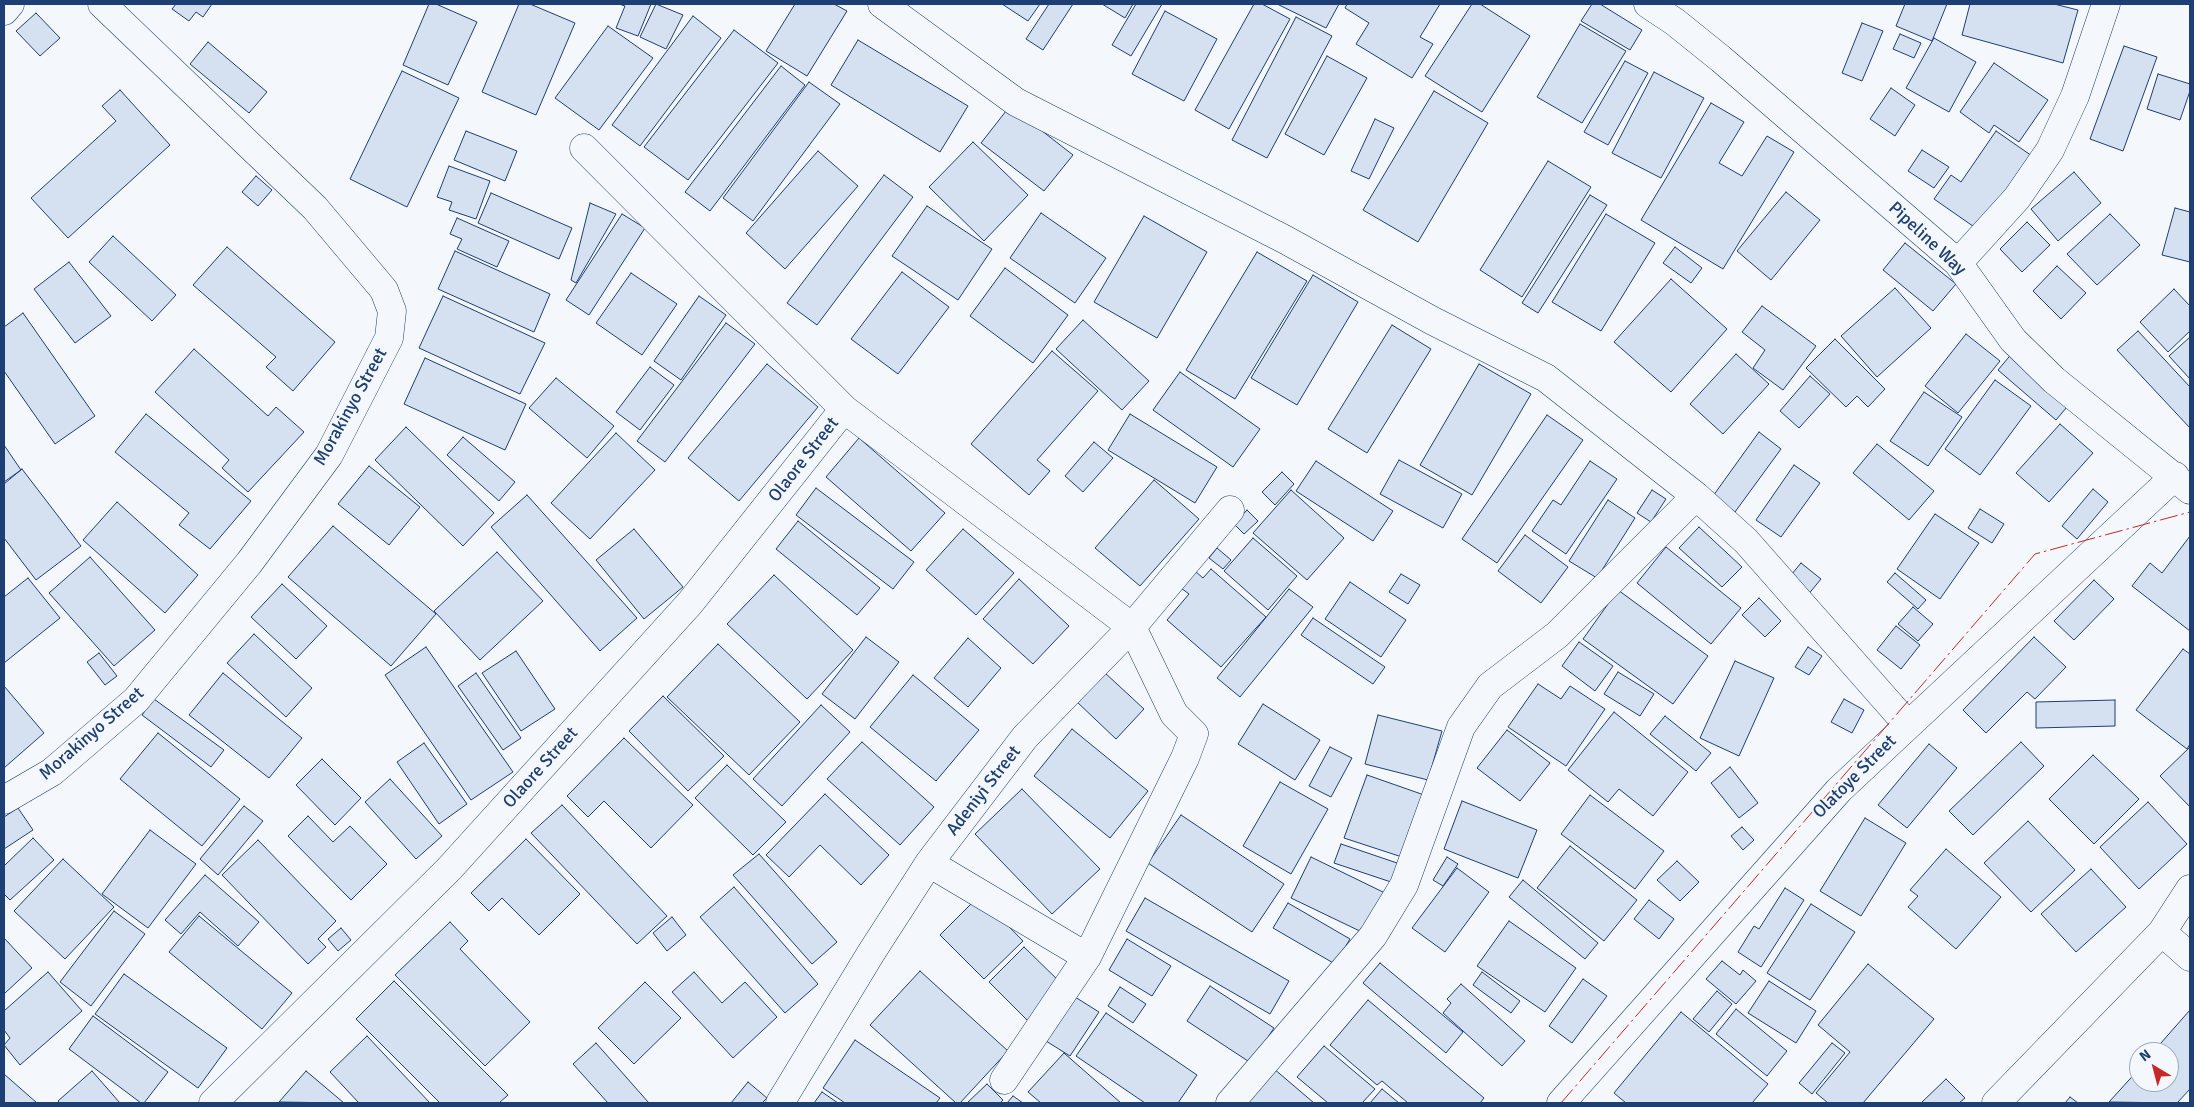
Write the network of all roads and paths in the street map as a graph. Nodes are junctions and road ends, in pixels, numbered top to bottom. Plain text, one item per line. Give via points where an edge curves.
1 (10, 4) edge
2 (102, 4) edge
3 (882, 4) edge
4 (1648, 4) edge
5 (2106, 4) edge
6 (4, 11) edge
7 (584, 148) dead end
8 (1958, 263) junction
9 (844, 409) junction
10 (2182, 483) edge
11 (1696, 496) junction
12 (1230, 510) dead end
13 (1132, 627) junction
14 (1908, 725) junction
15 (4, 800) edge
16 (929, 862) junction
17 (2190, 889) edge
18 (2162, 932) junction
19 (2190, 956) edge
20 (1087, 957) junction
21 (1004, 1080) dead end
22 (213, 1103) edge
23 (780, 1103) edge
24 (1230, 1103) edge
25 (1561, 1103) edge
26 (1996, 1103) edge

1 - 6 street
2 - 15 street, Morakinyo Street via 315,208 384,290 392,311 389,338 329,455 249,563 136,700 52,772
3 - 11 street via 1016,102 1546,378
4 - 8 street, Pipeline Way via 1721,59
5 - 8 street via 2074,96 2050,150 2017,198
7 - 9 street
8 - 10 street, Pipeline Way via 2013,340 2054,380
9 - 13 street
9 - 22 street, Olaore Street via 690,603 449,868
10 - 14 street, Olatoye Street
11 - 14 street via 1746,541
11 - 24 street via 1557,635 1490,686 1461,727 1400,892 1372,936
12 - 13 street, Adeniyi Street
13 - 16 street, Adeniyi Street via 1025,738
13 - 20 street via 1174,714 1194,734 1186,758
14 - 25 street, Olatoye Street via 1839,790
16 - 20 street
16 - 23 street, Adeniyi Street
17 - 18 street
18 - 19 street
18 - 26 street
20 - 21 street

